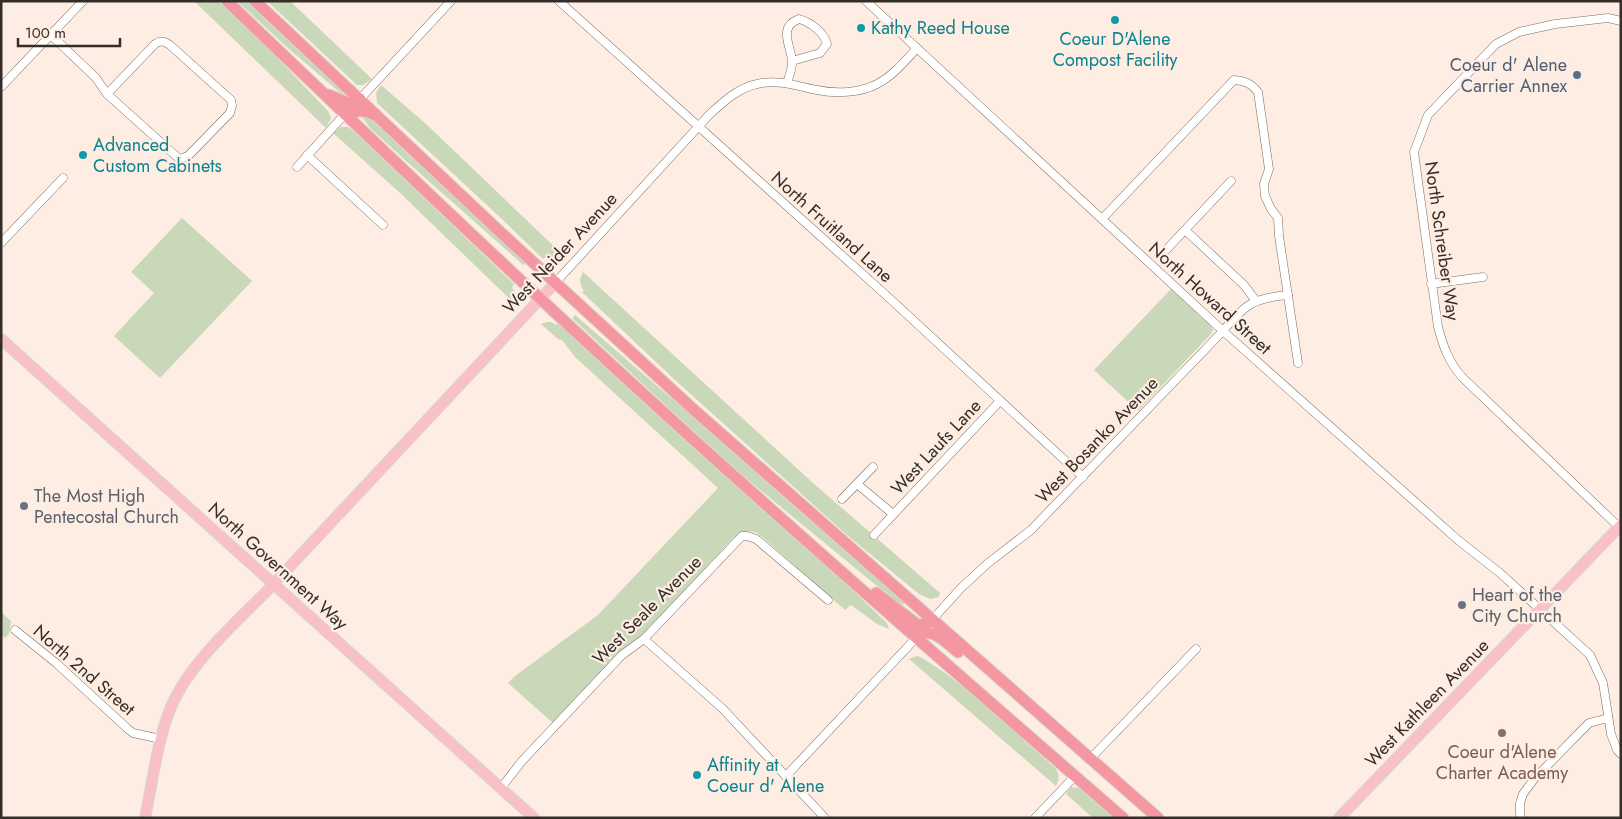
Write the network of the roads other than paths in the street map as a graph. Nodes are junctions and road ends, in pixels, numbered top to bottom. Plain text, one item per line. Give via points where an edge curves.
1 (83, 1) edge
2 (227, 1) edge
3 (254, 1) edge
4 (451, 1) edge
5 (559, 1) edge
6 (866, 1) edge
7 (1621, 21) edge
8 (51, 36) junction
9 (917, 48) junction
10 (792, 61) junction
11 (787, 83) junction
12 (1, 87) edge
13 (321, 91) junction
14 (107, 94) junction
15 (360, 99) junction
16 (345, 114) junction
17 (380, 118) junction
18 (698, 128) junction
19 (307, 155) junction
20 (297, 167) dead end
21 (63, 178) dead end
22 (1231, 182) dead end
23 (1102, 219) junction
24 (383, 225) dead end
25 (1185, 230) junction
26 (1, 243) edge
27 (1166, 250) dead end
28 (1483, 277) dead end
29 (556, 282) junction
30 (1431, 284) junction
31 (1288, 295) junction
32 (540, 299) junction
33 (1256, 301) junction
34 (1224, 331) junction
35 (1, 339) edge
36 (1298, 363) dead end
37 (1000, 401) junction
38 (873, 467) dead end
39 (1083, 477) junction
40 (857, 484) junction
41 (842, 499) dead end
42 (894, 514) junction
43 (1620, 526) edge
44 (874, 535) dead end
45 (273, 584) junction
46 (861, 589) junction
47 (828, 600) dead end
48 (1540, 610) junction
49 (932, 620) junction
50 (15, 630) dead end
51 (917, 637) junction
52 (644, 639) junction
53 (1196, 649) dead end
54 (995, 675) junction
55 (1608, 718) junction
56 (162, 739) junction
57 (1621, 754) edge
58 (1090, 759) junction
59 (786, 776) junction
60 (1075, 776) junction
61 (501, 788) junction
62 (145, 818) edge
63 (534, 818) edge
64 (825, 818) edge
65 (1035, 818) edge
66 (1123, 818) edge
67 (1158, 818) edge
68 (1339, 818) edge
69 (1521, 818) edge

1 - 8 street
2 - 13 highway
3 - 15 highway
4 - 15 street
5 - 18 street, North Fruitland Lane
6 - 9 street, North Howard Street
7 - 30 street, North Schreiber Way via 1608,18 1519,32 1496,44 1428,115 1414,152
8 - 12 street
8 - 14 street via 96,78
9 - 11 street, West Neider Avenue via 891,75 857,91 819,91
9 - 23 street, North Howard Street
10 - 10 street via 786,30 798,19 804,20 819,31 827,44 820,53
10 - 11 street
11 - 18 street, West Neider Avenue via 756,84 742,90 721,104
13 - 15 highway via 348,103
13 - 16 highway
14 - 14 street via 154,44 163,41 231,100 232,106 230,113 188,156 180,159
15 - 17 highway
16 - 17 highway via 368,111
16 - 19 street
16 - 32 highway
17 - 29 highway
18 - 29 street, West Neider Avenue
18 - 37 street, North Fruitland Lane
19 - 20 street
19 - 24 street
21 - 26 street
22 - 25 street
23 - 31 street via 1234,80 1245,81 1258,92 1268,169 1265,196 1278,218
23 - 34 street, North Howard Street
25 - 27 street
25 - 33 street via 1244,284
28 - 30 street
29 - 32 main road, West Neider Avenue
29 - 49 highway via 744,455
30 - 43 street, North Schreiber Way via 1442,344 1458,372
31 - 33 street, West Bosanko Avenue
31 - 36 street
32 - 45 main road, West Neider Avenue
32 - 46 highway
33 - 34 street, West Bosanko Avenue via 1236,314
34 - 39 street, West Bosanko Avenue
34 - 48 street, North Howard Street
35 - 45 main road, North Government Way
37 - 39 street, North Fruitland Lane
37 - 42 street, West Laufs Lane
38 - 40 street
39 - 49 street, West Bosanko Avenue via 1031,530 961,588
40 - 41 street
40 - 42 street, West Laufs Lane
42 - 44 street, West Laufs Lane
43 - 48 main road, West Kathleen Avenue
45 - 56 main road, West Neider Avenue via 197,665 169,711
45 - 61 main road, North Government Way
46 - 49 highway via 876,593 918,625
46 - 51 highway
47 - 52 street, West Seale Avenue via 756,539 742,536
48 - 55 street, North Howard Street via 1590,655 1603,683
48 - 68 main road, West Kathleen Avenue
49 - 54 highway
50 - 56 street, North 2nd Street via 133,733
51 - 54 highway via 930,633
51 - 59 street
51 - 60 highway
52 - 59 street via 723,709
52 - 61 street, West Seale Avenue via 622,655 522,761
53 - 58 street
54 - 58 highway
55 - 57 street, North Howard Street
55 - 69 street via 1589,723 1534,779 1520,803
56 - 62 main road, West Neider Avenue
58 - 67 highway
59 - 64 street
60 - 65 street
60 - 66 highway
61 - 63 main road, North Government Way

